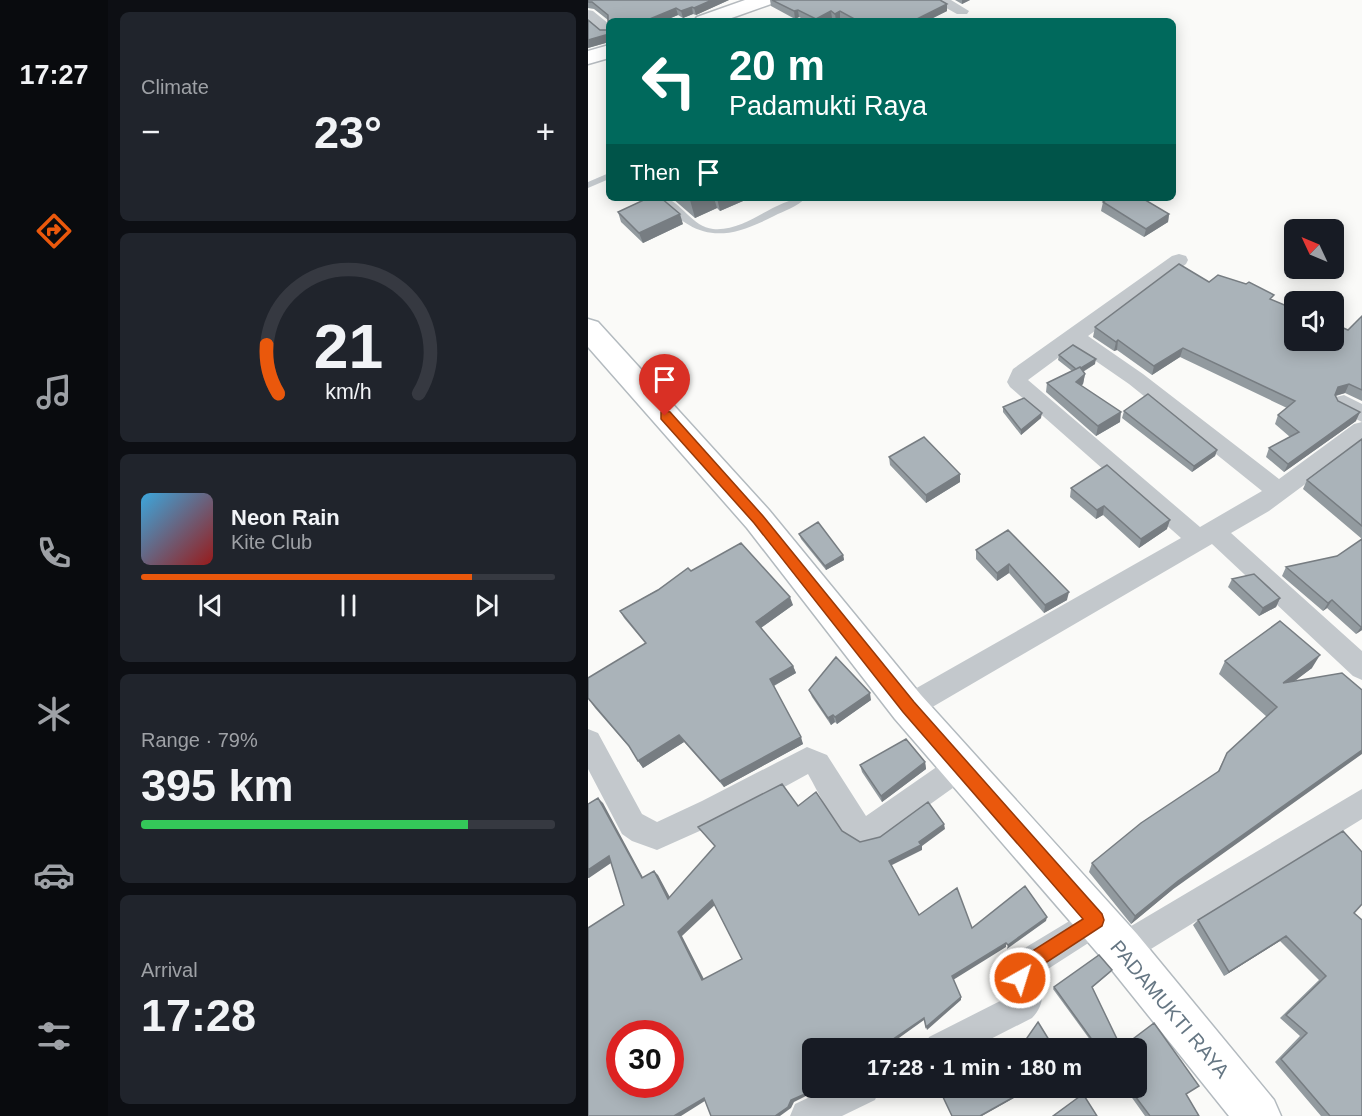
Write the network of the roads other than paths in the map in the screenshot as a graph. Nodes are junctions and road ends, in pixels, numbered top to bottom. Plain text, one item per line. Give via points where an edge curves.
1 (765, 0) edge
2 (939, 0) edge
3 (963, 11) dead end
4 (588, 14) edge
5 (713, 18) edge
6 (606, 29) edge
7 (606, 52) edge
8 (588, 58) edge
9 (606, 177) edge
10 (588, 185) edge
11 (665, 201) edge
12 (795, 201) edge
13 (1179, 260) dead end
14 (588, 329) edge
15 (1074, 336) junction
16 (1362, 430) edge
17 (1278, 491) junction
18 (1207, 536) junction
19 (1362, 668) edge
20 (908, 707) junction
21 (588, 742) edge
22 (961, 766) junction
23 (1362, 803) edge
24 (1096, 920) junction
25 (1122, 949) junction
26 (960, 1038) edge
27 (843, 1098) edge
28 (807, 1116) edge
29 (1258, 1116) edge

1 - 5 street
2 - 3 street
4 - 6 street
7 - 8 street
9 - 10 lane
11 - 12 lane via 713,233 728,232
13 - 15 street
14 - 20 street, PADAMUKTI RAYA via 758,519
15 - 17 street via 1136,379
15 - 18 street via 1020,374 1017,382
16 - 17 street
17 - 18 street
18 - 19 street
18 - 20 street
20 - 22 street, PADAMUKTI RAYA
21 - 22 street via 632,824 657,836 807,760 817,764 856,827 870,830
22 - 24 street, PADAMUKTI RAYA
23 - 25 street
24 - 25 street, PADAMUKTI RAYA
24 - 26 street via 1021,968 1020,978 1030,992 1021,1007
25 - 29 street, PADAMUKTI RAYA
27 - 28 street

